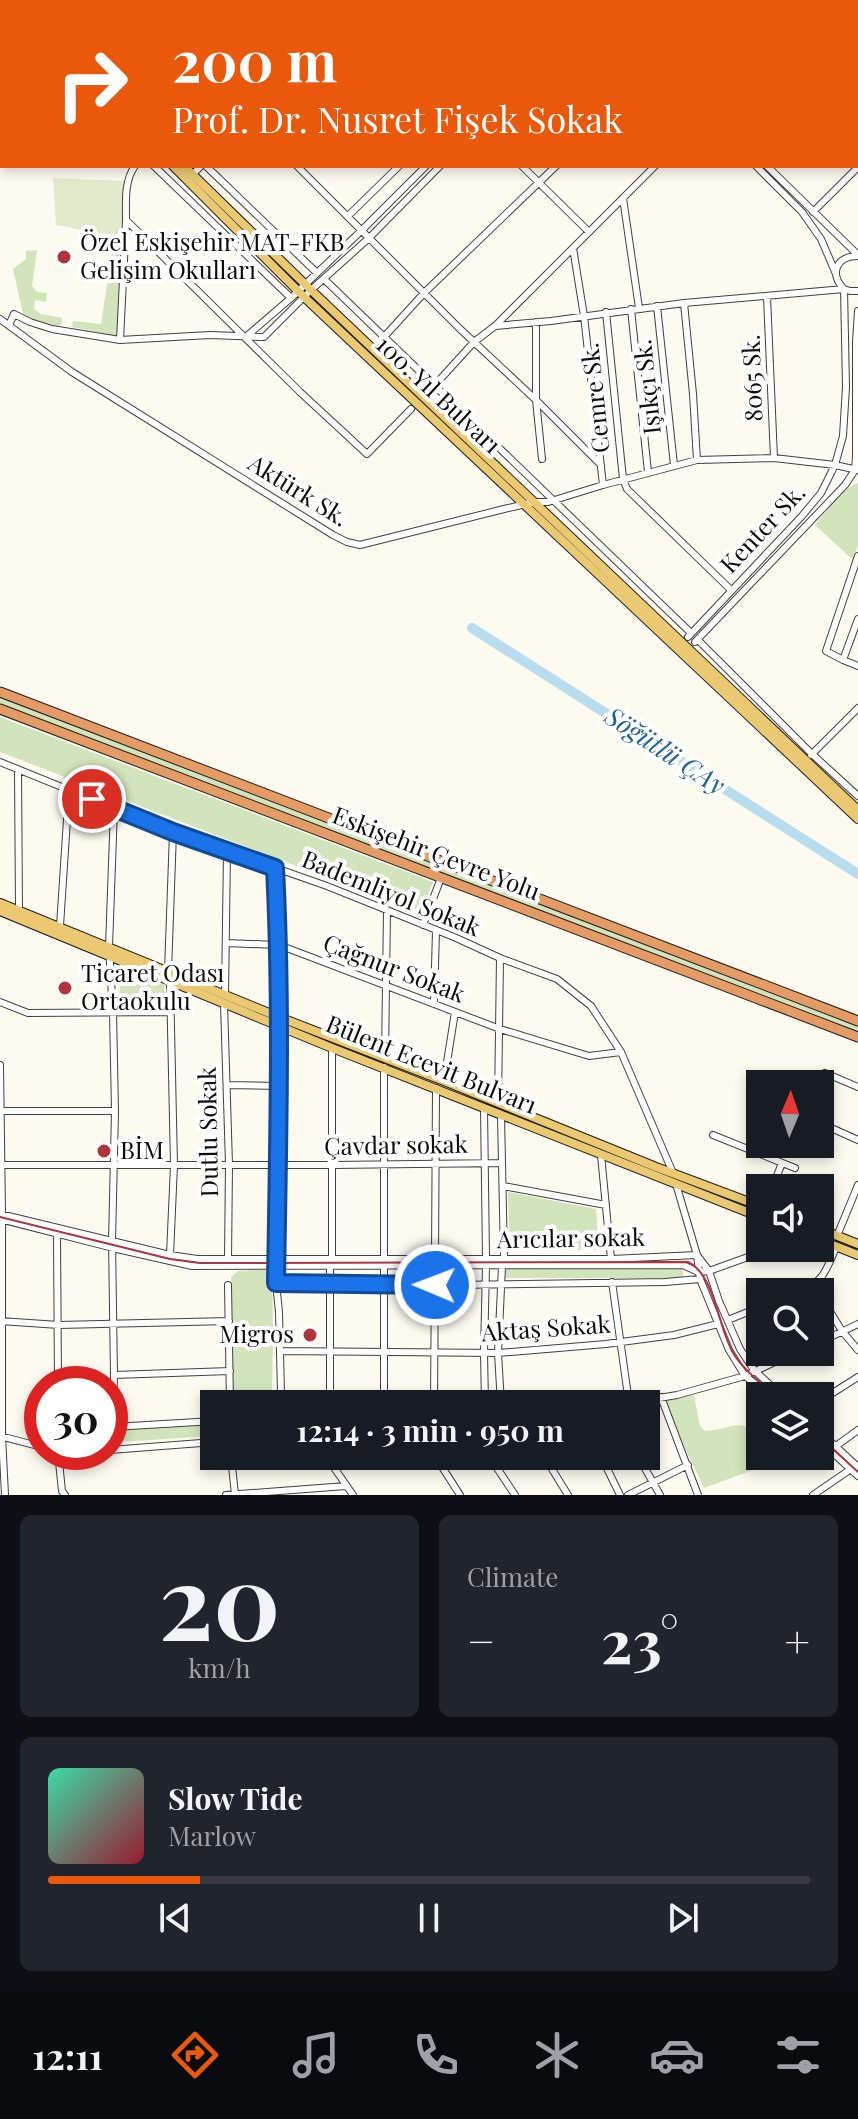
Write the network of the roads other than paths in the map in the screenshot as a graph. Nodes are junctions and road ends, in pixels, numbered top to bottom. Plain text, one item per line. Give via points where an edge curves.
1 (134, 168) edge
2 (156, 168) edge
3 (175, 168) edge
4 (186, 168) edge
5 (201, 168) edge
6 (206, 168) edge
7 (303, 168) edge
8 (397, 168) edge
9 (424, 168) edge
10 (438, 168) edge
11 (524, 168) edge
12 (554, 168) edge
13 (653, 168) edge
14 (758, 168) edge
15 (769, 168) edge
16 (857, 168) edge
17 (193, 174) junction
18 (539, 183) junction
19 (623, 198) junction
20 (813, 212) junction
21 (348, 216) junction
22 (126, 220) junction
23 (362, 230) junction
24 (589, 232) junction
25 (369, 238) junction
26 (573, 248) junction
27 (858, 256) edge
28 (317, 273) junction
29 (836, 274) junction
30 (324, 279) junction
31 (844, 289) junction
32 (858, 291) edge
33 (302, 292) junction
34 (424, 293) junction
35 (767, 297) junction
36 (684, 303) junction
37 (657, 306) junction
38 (635, 309) junction
39 (858, 311) edge
40 (606, 312) junction
41 (584, 316) junction
42 (0, 319) edge
43 (536, 322) junction
44 (9, 325) junction
45 (495, 326) junction
46 (244, 337) junction
47 (384, 337) junction
48 (120, 340) junction
49 (474, 342) junction
50 (434, 386) junction
51 (857, 387) edge
52 (424, 397) junction
53 (536, 400) junction
54 (411, 409) dead end
55 (774, 458) junction
56 (542, 459) dead end
57 (697, 460) junction
58 (601, 465) junction
59 (674, 465) junction
60 (835, 465) junction
61 (856, 470) edge
62 (648, 472) junction
63 (623, 479) junction
64 (603, 485) junction
65 (553, 500) junction
66 (530, 503) junction
67 (857, 561) edge
68 (731, 590) junction
69 (858, 619) edge
70 (689, 641) junction
71 (843, 660) junction
72 (858, 666) edge
73 (0, 692) edge
74 (0, 709) edge
75 (858, 709) edge
76 (809, 757) junction
77 (0, 762) edge
78 (18, 769) junction
79 (69, 789) junction
80 (858, 796) edge
81 (114, 808) junction
82 (858, 810) edge
83 (858, 819) edge
84 (173, 832) junction
85 (227, 851) junction
86 (275, 868) junction
87 (441, 878) junction
88 (0, 903) edge
89 (19, 910) junction
90 (387, 910) junction
91 (0, 911) edge
92 (423, 925) junction
93 (60, 926) junction
94 (436, 930) junction
95 (226, 943) junction
96 (279, 945) junction
97 (109, 952) junction
98 (500, 958) junction
99 (168, 971) junction
100 (170, 982) junction
101 (386, 986) junction
102 (224, 1000) junction
103 (0, 1002) edge
104 (434, 1004) junction
105 (113, 1012) junction
106 (170, 1012) junction
107 (455, 1012) junction
108 (280, 1021) junction
109 (858, 1021) edge
110 (500, 1029) junction
111 (858, 1037) edge
112 (332, 1048) junction
113 (621, 1052) junction
114 (385, 1063) junction
115 (0, 1065) edge
116 (834, 1077) edge
117 (444, 1081) junction
118 (227, 1085) junction
119 (280, 1086) junction
120 (858, 1087) edge
121 (436, 1088) junction
122 (498, 1103) junction
123 (484, 1108) junction
124 (1, 1111) edge
125 (115, 1111) junction
126 (501, 1115) junction
127 (834, 1129) edge
128 (713, 1135) dead end
129 (858, 1140) edge
130 (601, 1155) junction
131 (484, 1163) junction
132 (502, 1163) junction
133 (782, 1163) junction
134 (229, 1164) junction
135 (435, 1164) junction
136 (1, 1165) edge
137 (115, 1165) junction
138 (174, 1165) junction
139 (279, 1165) junction
140 (333, 1165) junction
141 (383, 1165) junction
142 (795, 1168) dead end
143 (673, 1173) junction
144 (778, 1174) edge
145 (676, 1184) junction
146 (858, 1185) edge
147 (503, 1186) junction
148 (746, 1201) edge
149 (606, 1205) junction
150 (746, 1212) edge
151 (1, 1217) edge
152 (57, 1234) junction
153 (834, 1235) edge
154 (837, 1236) junction
155 (858, 1244) edge
156 (112, 1245) junction
157 (836, 1247) joint
158 (170, 1255) junction
159 (697, 1255) junction
160 (858, 1255) edge
161 (746, 1258) edge
162 (611, 1259) junction
163 (228, 1260) junction
164 (331, 1262) junction
165 (435, 1262) junction
166 (486, 1262) junction
167 (276, 1263) junction
168 (384, 1263) junction
169 (503, 1263) junction
170 (709, 1271) junction
171 (699, 1276) junction
172 (823, 1278) edge
173 (612, 1282) junction
174 (276, 1283) junction
175 (329, 1283) junction
176 (383, 1284) junction
177 (485, 1284) junction
178 (501, 1284) junction
179 (228, 1285) dead end
180 (435, 1285) junction
181 (746, 1313) edge
182 (834, 1318) edge
183 (728, 1320) junction
184 (2, 1321) edge
185 (229, 1321) junction
186 (112, 1323) junction
187 (718, 1324) junction
188 (858, 1324) edge
189 (59, 1325) junction
190 (842, 1331) junction
191 (834, 1335) edge
192 (622, 1342) junction
193 (858, 1350) edge
194 (280, 1351) junction
195 (330, 1351) junction
196 (384, 1351) junction
197 (434, 1352) junction
198 (484, 1353) junction
199 (498, 1353) junction
200 (58, 1366) edge
201 (114, 1366) edge
202 (765, 1366) edge
203 (230, 1371) junction
204 (750, 1373) junction
205 (128, 1375) edge
206 (858, 1377) edge
207 (759, 1382) edge
208 (763, 1382) edge
209 (230, 1390) edge
210 (281, 1390) edge
211 (330, 1390) edge
212 (384, 1390) edge
213 (434, 1390) edge
214 (485, 1390) edge
215 (500, 1390) edge
216 (625, 1390) edge
217 (834, 1392) edge
218 (661, 1397) joint
219 (200, 1422) edge
220 (128, 1426) edge
221 (858, 1430) edge
222 (1, 1436) edge
223 (24, 1442) edge
224 (200, 1443) edge
225 (836, 1446) joint
226 (128, 1449) edge
227 (834, 1452) edge
228 (688, 1465) junction
229 (855, 1468) edge
230 (60, 1470) edge
231 (232, 1470) edge
232 (335, 1470) edge
233 (444, 1470) edge
234 (498, 1470) edge
235 (553, 1470) edge
236 (608, 1470) edge
237 (646, 1470) edge
238 (858, 1476) edge
239 (653, 1484) junction
240 (346, 1486) junction
241 (5, 1495) edge
242 (65, 1495) edge
243 (226, 1495) edge
244 (235, 1495) edge
245 (353, 1495) edge
246 (460, 1495) edge
247 (515, 1495) edge
248 (568, 1495) edge
249 (620, 1495) edge
250 (628, 1495) edge
251 (660, 1495) edge
252 (698, 1495) edge
253 (813, 1495) edge

1 - 22 street
2 - 33 street
3 - 33 main road, 100. Yıl Bulvarı
4 - 17 main road, 100. Yıl Bulvarı
5 - 17 street
6 - 28 street
7 - 21 street
8 - 21 street
9 - 23 street
10 - 25 street
11 - 18 street
12 - 18 street
13 - 19 street
14 - 29 street via 802,212
15 - 20 street
16 - 20 street
17 - 33 main road, 100. Yıl Bulvarı
18 - 24 street
18 - 34 street
19 - 24 street
19 - 38 street
20 - 27 street
21 - 23 street
22 - 46 street
22 - 48 street
23 - 25 street
23 - 28 street
24 - 26 street
25 - 30 street
25 - 34 street
26 - 41 street
26 - 45 street
27 - 29 street via 843,259
28 - 33 street
29 - 31 street
30 - 33 street
30 - 47 street
31 - 32 street
31 - 35 street
31 - 60 street, Kenter Sk. via 846,387
33 - 46 street
33 - 46 street via 264,337
33 - 52 main road, 100. Yıl Bulvarı
33 - 66 main road, 100. Yıl Bulvarı
34 - 47 street
34 - 49 street
35 - 36 street
35 - 55 street, 8065 Sk.
36 - 37 street
36 - 57 street
37 - 38 street
37 - 59 street, Işıkçı Sk.
38 - 40 street
38 - 62 street
39 - 51 street
40 - 41 street
40 - 63 street, Cemre Sk.
41 - 43 street
41 - 58 street
42 - 44 street, Aktürk Sk.
43 - 45 street
43 - 53 street
44 - 48 street via 14,314 52,329
44 - 66 street, Aktürk Sk. via 72,372 347,542 377,542
45 - 49 street
46 - 48 street
46 - 54 street via 367,454
47 - 50 street
49 - 50 street
49 - 53 street
50 - 52 street
50 - 65 street
51 - 61 street
52 - 66 main road, 100. Yıl Bulvarı
53 - 56 street
53 - 58 street
55 - 57 street, Aktürk Sk.
55 - 60 street, Aktürk Sk.
57 - 59 street, Aktürk Sk.
58 - 64 street
59 - 62 street, Aktürk Sk.
60 - 61 street, Aktürk Sk.
60 - 68 street, Kenter Sk. via 802,516
61 - 70 street, Kenter Sk.
62 - 63 street, Aktürk Sk.
63 - 64 street, Aktürk Sk.
63 - 68 street via 627,489
64 - 65 street, Aktürk Sk.
65 - 66 street, Aktürk Sk.
65 - 70 street
66 - 70 main road, 100. Yıl Bulvarı
67 - 71 street via 826,651
68 - 70 street, Kenter Sk.
69 - 71 street
70 - 76 main road, 100. Yıl Bulvarı
70 - 76 street
70 - 83 main road, 100. Yıl Bulvarı via 794,761
71 - 72 street
73 - 109 highway, Eskişehir Çevre Yolu
74 - 87 highway, Eskişehir Çevre Yolu
75 - 76 street
76 - 80 street
76 - 82 main road, 100. Yıl Bulvarı
77 - 78 street, Bademliyol Sokak
78 - 79 street, Bademliyol Sokak
78 - 89 street
79 - 81 street, Bademliyol Sokak
79 - 93 street
81 - 84 street, Bademliyol Sokak
81 - 97 street
84 - 85 street, Bademliyol Sokak
84 - 99 street
85 - 86 street, Bademliyol Sokak
85 - 95 street, Dutlu Sokak
86 - 90 street, Bademliyol Sokak
86 - 96 street
87 - 92 street
87 - 111 highway, Eskişehir Çevre Yolu
88 - 89 main road, Bülent Ecevit Bulvarı
89 - 93 main road, Bülent Ecevit Bulvarı
90 - 92 street, Bademliyol Sokak
90 - 101 street
91 - 97 main road, Bülent Ecevit Bulvarı
92 - 94 street, Bademliyol Sokak
93 - 97 main road, Bülent Ecevit Bulvarı
94 - 98 street, Bademliyol Sokak
94 - 104 street
95 - 96 street, Çağnur Sokak
95 - 102 street, Dutlu Sokak
96 - 101 street, Çağnur Sokak
96 - 108 street
97 - 99 main road, Bülent Ecevit Bulvarı
97 - 100 main road, Bülent Ecevit Bulvarı
97 - 105 street
98 - 110 street, Bademliyol Sokak
98 - 113 street via 557,979 591,1006
99 - 102 main road, Bülent Ecevit Bulvarı
100 - 102 main road, Bülent Ecevit Bulvarı
100 - 106 street
101 - 104 street, Çağnur Sokak
101 - 114 street
102 - 108 main road, Bülent Ecevit Bulvarı
102 - 118 street, Dutlu Sokak
103 - 105 street via 28,1013
104 - 107 street, Çağnur Sokak
105 - 106 street
105 - 125 street
106 - 138 street
107 - 110 street, Çağnur Sokak
107 - 117 street
108 - 112 main road, Bülent Ecevit Bulvarı
108 - 114 main road, Bülent Ecevit Bulvarı
108 - 119 street
110 - 113 street, Çağnur Sokak via 589,1056
110 - 122 street, Bademliyol Sokak
112 - 114 main road, Bülent Ecevit Bulvarı
112 - 140 street
113 - 143 street
114 - 117 main road, Bülent Ecevit Bulvarı
114 - 121 main road, Bülent Ecevit Bulvarı
114 - 141 street
115 - 124 street
116 - 120 street
117 - 122 main road, Bülent Ecevit Bulvarı
118 - 119 street
118 - 134 street, Dutlu Sokak
119 - 139 street
121 - 123 main road, Bülent Ecevit Bulvarı
121 - 135 street
122 - 143 main road, Bülent Ecevit Bulvarı
123 - 126 main road, Bülent Ecevit Bulvarı
123 - 131 street
124 - 125 street
124 - 136 street
125 - 137 street
126 - 130 main road, Bülent Ecevit Bulvarı
126 - 132 street
127 - 129 street
128 - 133 street
130 - 145 main road, Bülent Ecevit Bulvarı
130 - 149 street
131 - 132 street, Çavdar sokak
131 - 135 street, Çavdar sokak
131 - 166 street
132 - 147 street
133 - 142 street
133 - 144 street
134 - 138 street, Çavdar sokak
134 - 139 street, Çavdar sokak
134 - 163 street, Dutlu Sokak
135 - 141 street, Çavdar sokak
135 - 165 street
136 - 137 street, Çavdar sokak
136 - 151 street
137 - 138 street, Çavdar sokak
137 - 156 street
138 - 158 street
139 - 140 street, Çavdar sokak
139 - 167 street
140 - 141 street, Çavdar sokak
140 - 164 street
141 - 168 street
143 - 148 main road, Bülent Ecevit Bulvarı
145 - 150 main road, Bülent Ecevit Bulvarı
145 - 159 street
146 - 154 street
147 - 149 street
147 - 169 street
149 - 162 street
151 - 152 street
151 - 156 street
151 - 184 street
152 - 156 street
152 - 189 street
153 - 154 main road
154 - 155 main road
156 - 158 street
156 - 167 street via 192,1266
156 - 186 street
157 - 160 main road
157 - 172 street
158 - 163 street
159 - 162 street, Arıcılar sokak
159 - 170 street
159 - 171 street
161 - 170 street
162 - 169 street, Arıcılar sokak
163 - 167 street
164 - 167 street
164 - 168 street, Arıcılar sokak
164 - 175 street
165 - 166 street, Arıcılar sokak
165 - 168 street, Arıcılar sokak
165 - 180 street
166 - 169 street, Arıcılar sokak
166 - 177 street
167 - 174 street
168 - 176 street
169 - 171 street via 683,1265
169 - 178 street
170 - 171 street
170 - 183 street
171 - 173 street
171 - 187 street
173 - 178 street
173 - 192 street
174 - 175 street
174 - 194 street
175 - 176 street
175 - 195 street
176 - 180 street
176 - 196 street
177 - 178 street
177 - 180 street
177 - 198 street
178 - 199 street
179 - 185 street
180 - 197 street
181 - 183 street
182 - 190 street
183 - 204 street
184 - 189 street
184 - 222 street
185 - 186 street
185 - 203 street
186 - 189 street
186 - 201 street
187 - 192 street, Aktaş Sokak
187 - 204 street via 736,1363
188 - 190 street
189 - 200 street
190 - 191 street
190 - 193 street
192 - 199 street, Aktaş Sokak
192 - 216 street
194 - 195 street, Aktaş Sokak
194 - 210 street
195 - 196 street, Aktaş Sokak
195 - 211 street
196 - 197 street, Aktaş Sokak
196 - 212 street
197 - 198 street, Aktaş Sokak
197 - 213 street
198 - 199 street, Aktaş Sokak
198 - 214 street
199 - 215 street
202 - 204 street
203 - 205 street
203 - 209 street
204 - 207 street
204 - 208 street
204 - 218 street
206 - 217 street
218 - 228 street
219 - 220 street
221 - 225 street
222 - 223 street
222 - 241 street
224 - 226 street
225 - 229 street
227 - 229 street
228 - 239 street
228 - 252 street
229 - 238 street
229 - 253 street
230 - 242 street
231 - 244 street
232 - 240 street
233 - 246 street
234 - 247 street
235 - 248 street
236 - 249 street
237 - 239 street
239 - 250 street
239 - 251 street
240 - 244 street
240 - 245 street
243 - 244 street

